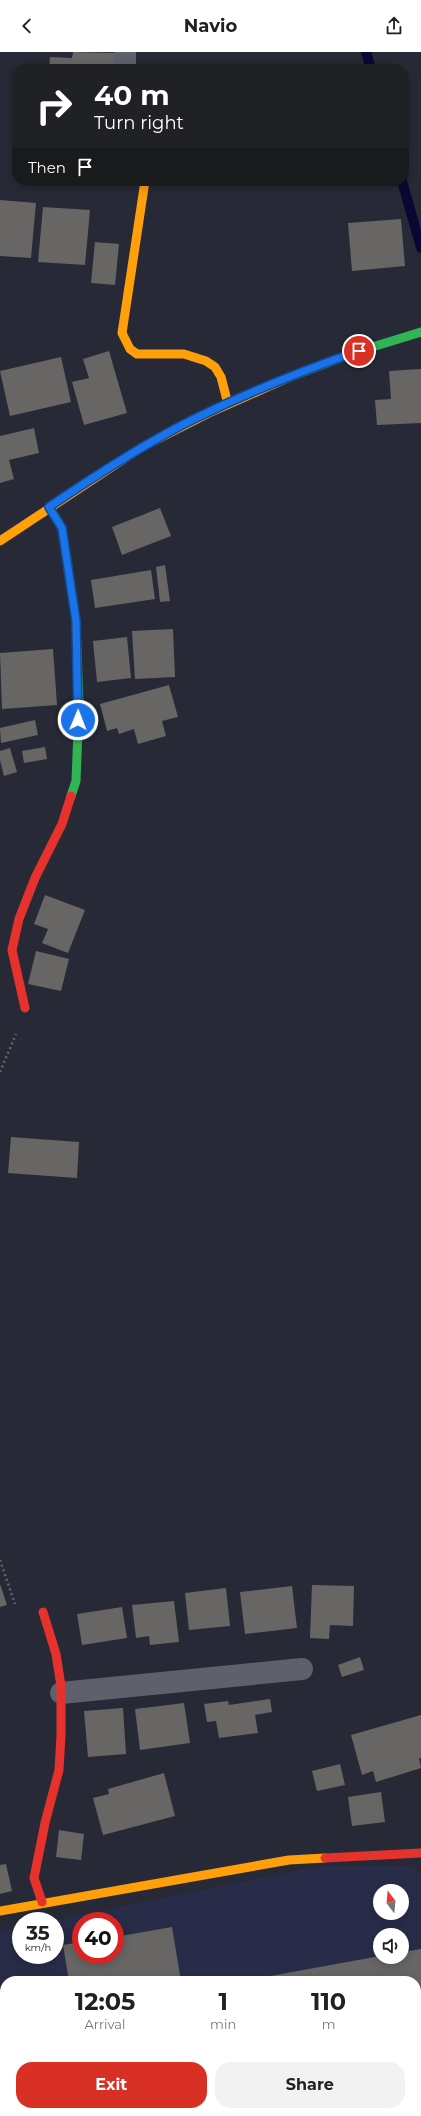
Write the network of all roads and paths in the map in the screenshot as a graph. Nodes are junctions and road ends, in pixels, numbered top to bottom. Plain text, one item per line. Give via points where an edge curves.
1 (125, 52) edge
2 (125, 64) edge
3 (144, 186) edge
4 (421, 332) edge
5 (228, 404) junction
6 (49, 507) junction
7 (0, 541) edge
8 (25, 1008) joint
9 (0, 1072) edge
10 (43, 1612) dead end
11 (302, 1669) dead end
12 (61, 1692) junction
13 (421, 1853) edge
14 (42, 1902) junction
15 (0, 1910) edge

1 - 2 street
3 - 5 street via 122,333 130,349 137,354 191,355 209,362 220,376
4 - 5 street via 387,341 317,366
5 - 6 street via 142,447
6 - 7 street
6 - 8 street via 62,528 76,621 79,705 76,781 62,824 35,878 19,919 12,950
8 - 9 path via 19,1029
10 - 12 street via 56,1654
11 - 12 street
12 - 14 street via 59,1770 34,1878
13 - 14 street via 289,1860
14 - 15 street

